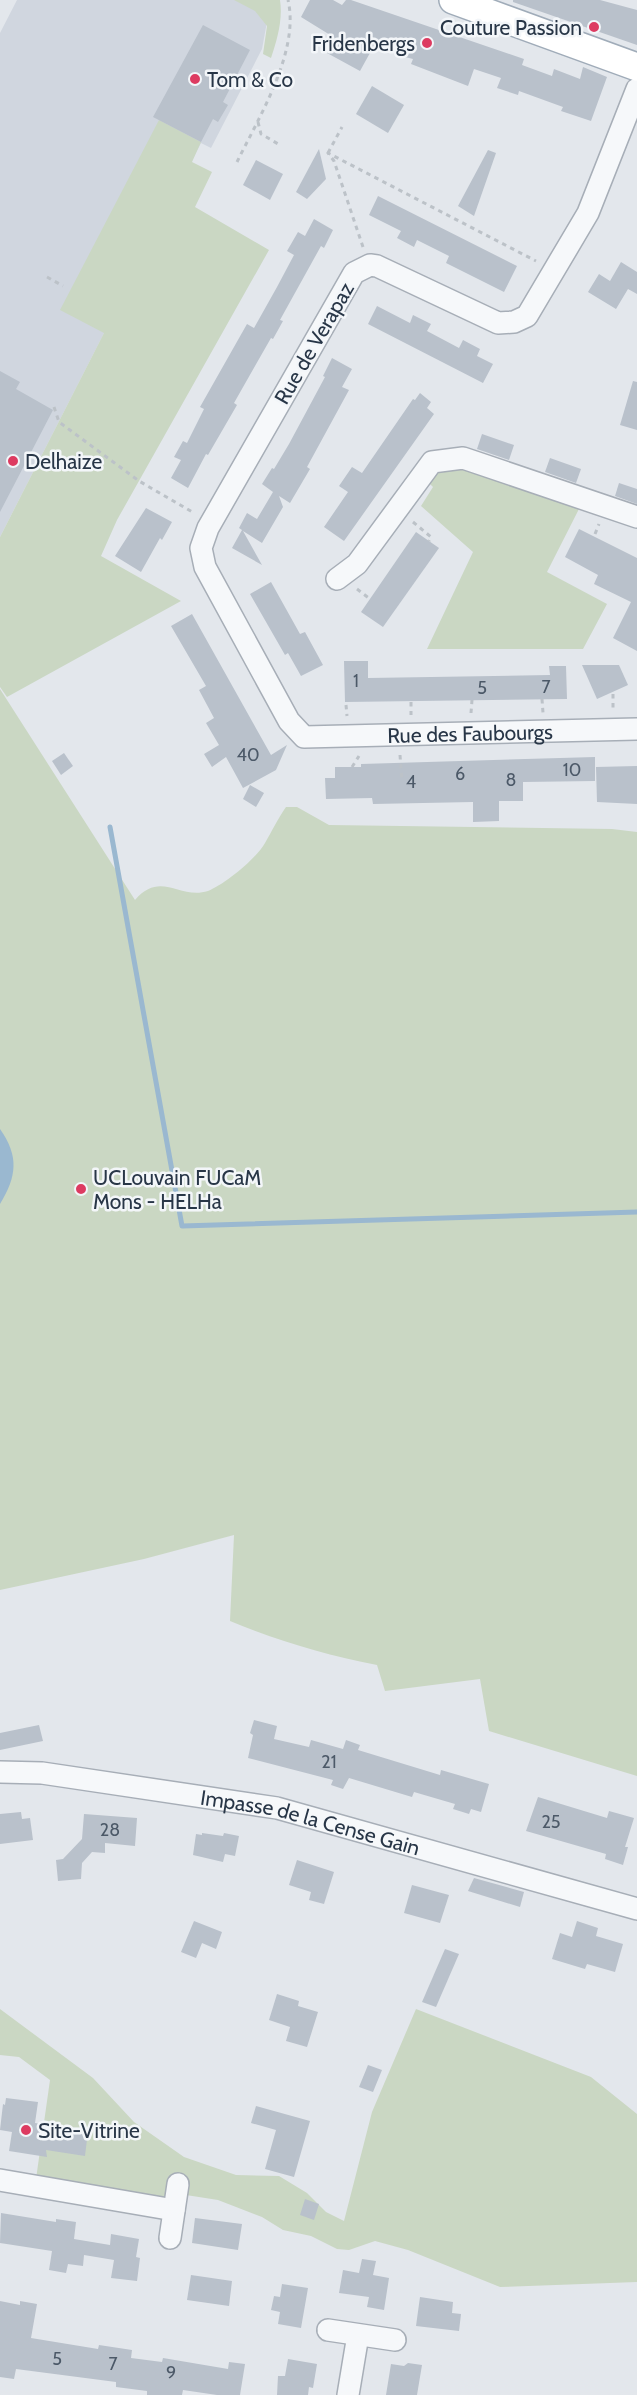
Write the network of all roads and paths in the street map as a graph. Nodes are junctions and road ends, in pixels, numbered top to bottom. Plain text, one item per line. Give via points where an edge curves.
1 (288, 0) edge
2 (453, 0) edge
3 (637, 67) edge
4 (637, 89) edge
5 (257, 120) junction
6 (342, 127) dead end
7 (280, 145) dead end
8 (328, 153) junction
9 (237, 162) dead end
10 (370, 265) junction
11 (554, 270) junction
12 (47, 277) dead end
13 (63, 286) dead end
14 (54, 407) dead end
15 (396, 509) junction
16 (637, 517) edge
17 (211, 523) junction
18 (429, 541) dead end
19 (337, 579) dead end
20 (637, 729) edge
21 (399, 735) junction
22 (304, 737) joint
23 (402, 782) dead end
24 (0, 1772) edge
25 (613, 1902) junction
26 (637, 1909) edge
27 (637, 1922) edge
28 (0, 2180) edge
29 (178, 2184) dead end
30 (174, 2210) junction
31 (170, 2238) dead end
32 (328, 2330) dead end
33 (358, 2335) junction
34 (395, 2340) dead end
35 (348, 2395) edge

1 - 5 path via 292,15 285,53
2 - 3 main road
4 - 11 street, Rue de Verapaz via 588,213
5 - 7 path via 261,134
5 - 9 path
6 - 8 path
8 - 10 path
8 - 11 path
10 - 11 street, Rue de Verapaz via 498,323 527,316
10 - 17 street, Rue de Verapaz via 354,273
12 - 13 path
14 - 17 path via 59,422 139,480
15 - 16 street via 432,462 463,458
15 - 18 path via 431,537
15 - 19 street via 357,564
17 - 22 street, Rue de Verapaz via 201,548 205,567 289,721
20 - 21 street, Rue des Faubourgs
21 - 22 street, Rue des Faubourgs
21 - 23 path
24 - 25 street, Impasse de la Cense Gain via 42,1773 278,1808
25 - 26 street, Impasse de la Cense Gain
25 - 27 street, Impasse de la Cense Gain
28 - 30 street
29 - 30 street
30 - 31 street
32 - 33 street
33 - 34 street
33 - 35 street

